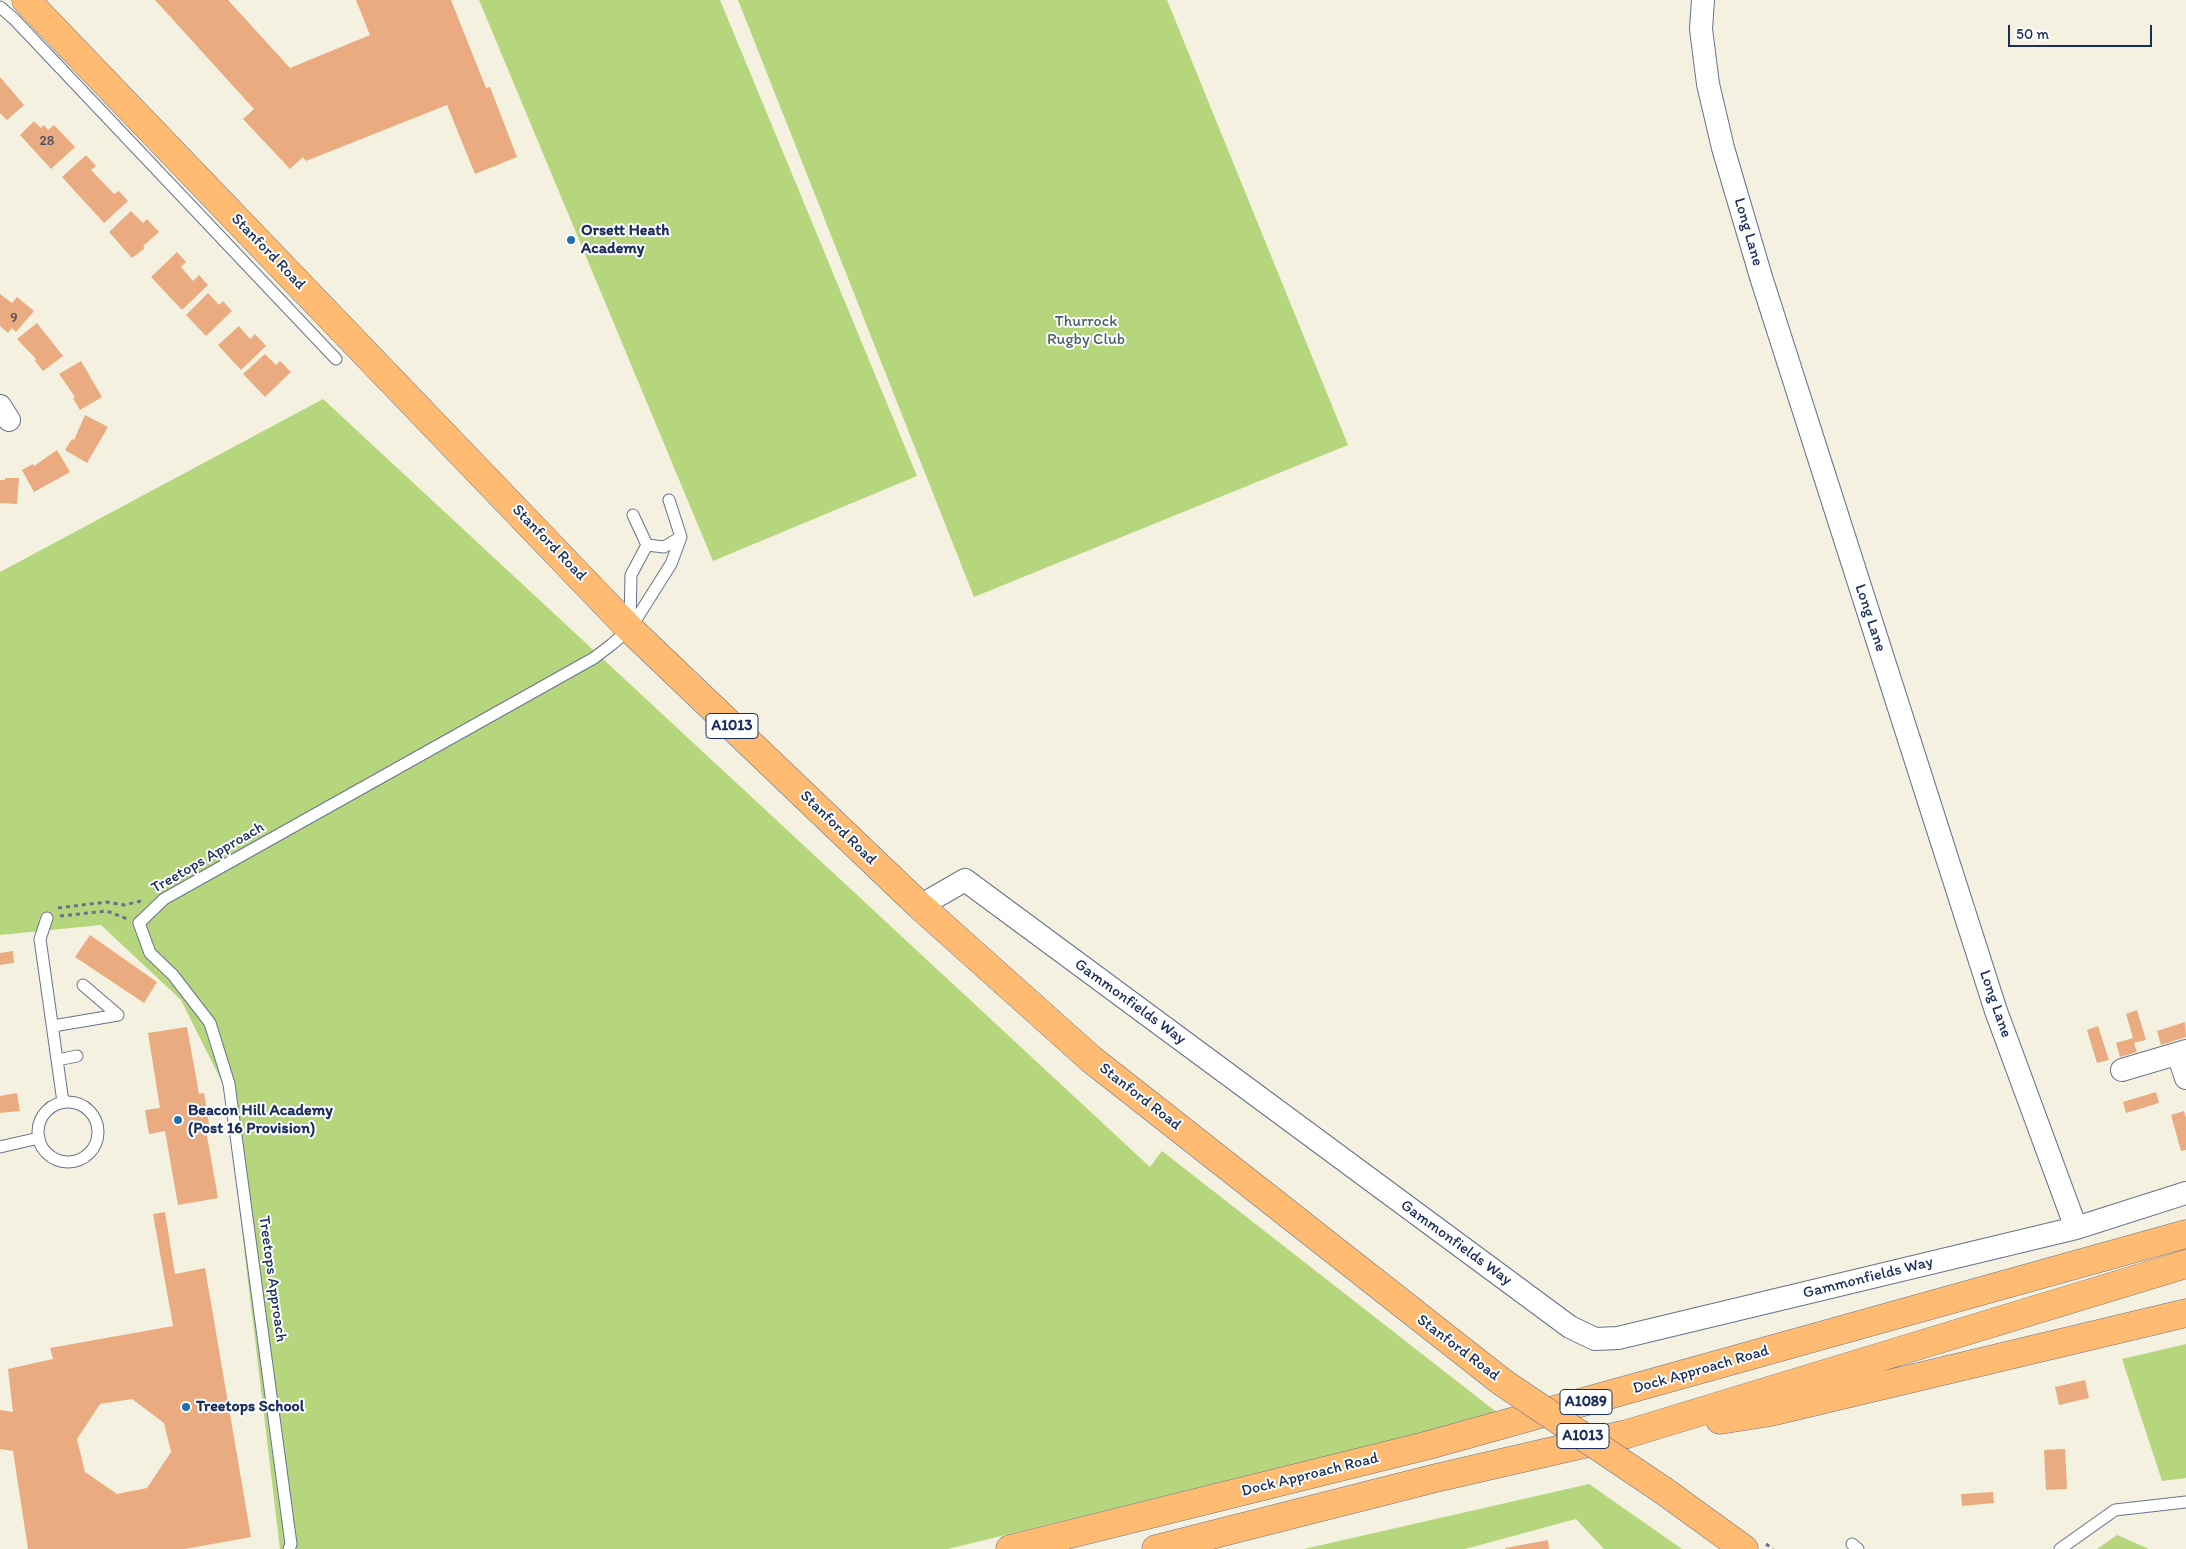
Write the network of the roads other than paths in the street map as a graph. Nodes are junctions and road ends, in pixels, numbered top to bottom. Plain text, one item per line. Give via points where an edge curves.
1 (26, 0) edge
2 (1703, 0) edge
3 (0, 7) edge
4 (336, 360) dead end
5 (669, 500) dead end
6 (632, 516) dead end
7 (681, 537) junction
8 (647, 545) junction
9 (630, 628) junction
10 (920, 906) junction
11 (47, 918) road end
12 (83, 986) dead end
13 (52, 1026) junction
14 (2182, 1052) edge
15 (77, 1056) dead end
16 (57, 1060) junction
17 (2122, 1070) dead end
18 (2186, 1078) edge
19 (63, 1102) junction
20 (39, 1138) junction
21 (0, 1147) edge
22 (2186, 1193) edge
23 (2076, 1228) junction
24 (2186, 1234) edge
25 (2186, 1264) edge
26 (2186, 1314) edge
27 (1628, 1434) junction
28 (2186, 1502) edge
29 (289, 1549) edge
30 (1010, 1549) edge
31 (1156, 1549) edge
32 (1744, 1549) edge
33 (2060, 1549) edge

1 - 9 main road, Stanford Road / A1013
2 - 23 street, Long Lane via 1701,29 1708,84 1761,277 1996,1011
3 - 4 lane via 14,18
5 - 7 lane
6 - 8 lane
7 - 8 lane via 664,547
7 - 9 lane, Treetops Approach via 671,564
8 - 9 lane via 630,575
9 - 10 main road, Stanford Road / A1013
9 - 29 lane, Treetops Approach via 594,658 164,900 139,923 150,952 173,975 210,1023 229,1084 290,1534
10 - 23 street, Gammonfields Way via 964,880 1570,1327 1595,1340 1618,1338
10 - 32 main road, Stanford Road / A1013, bridge via 1091,1059 1502,1382
11 - 13 lane via 40,939
12 - 13 lane via 118,1015
13 - 16 lane
14 - 17 street
14 - 18 street
15 - 16 lane
16 - 19 lane
19 - 20 lane via 54,1105 41,1119
19 - 20 lane via 82,1105 90,1111 98,1128 96,1151 70,1164 49,1155
20 - 21 lane
22 - 23 street
24 - 30 main road, Dock Approach Road / A1089 via 1429,1445
25 - 27 main road
26 - 27 main road via 1771,1412
27 - 31 main road, Dock Approach Road / A1089 via 1436,1478
28 - 33 lane via 2114,1510

